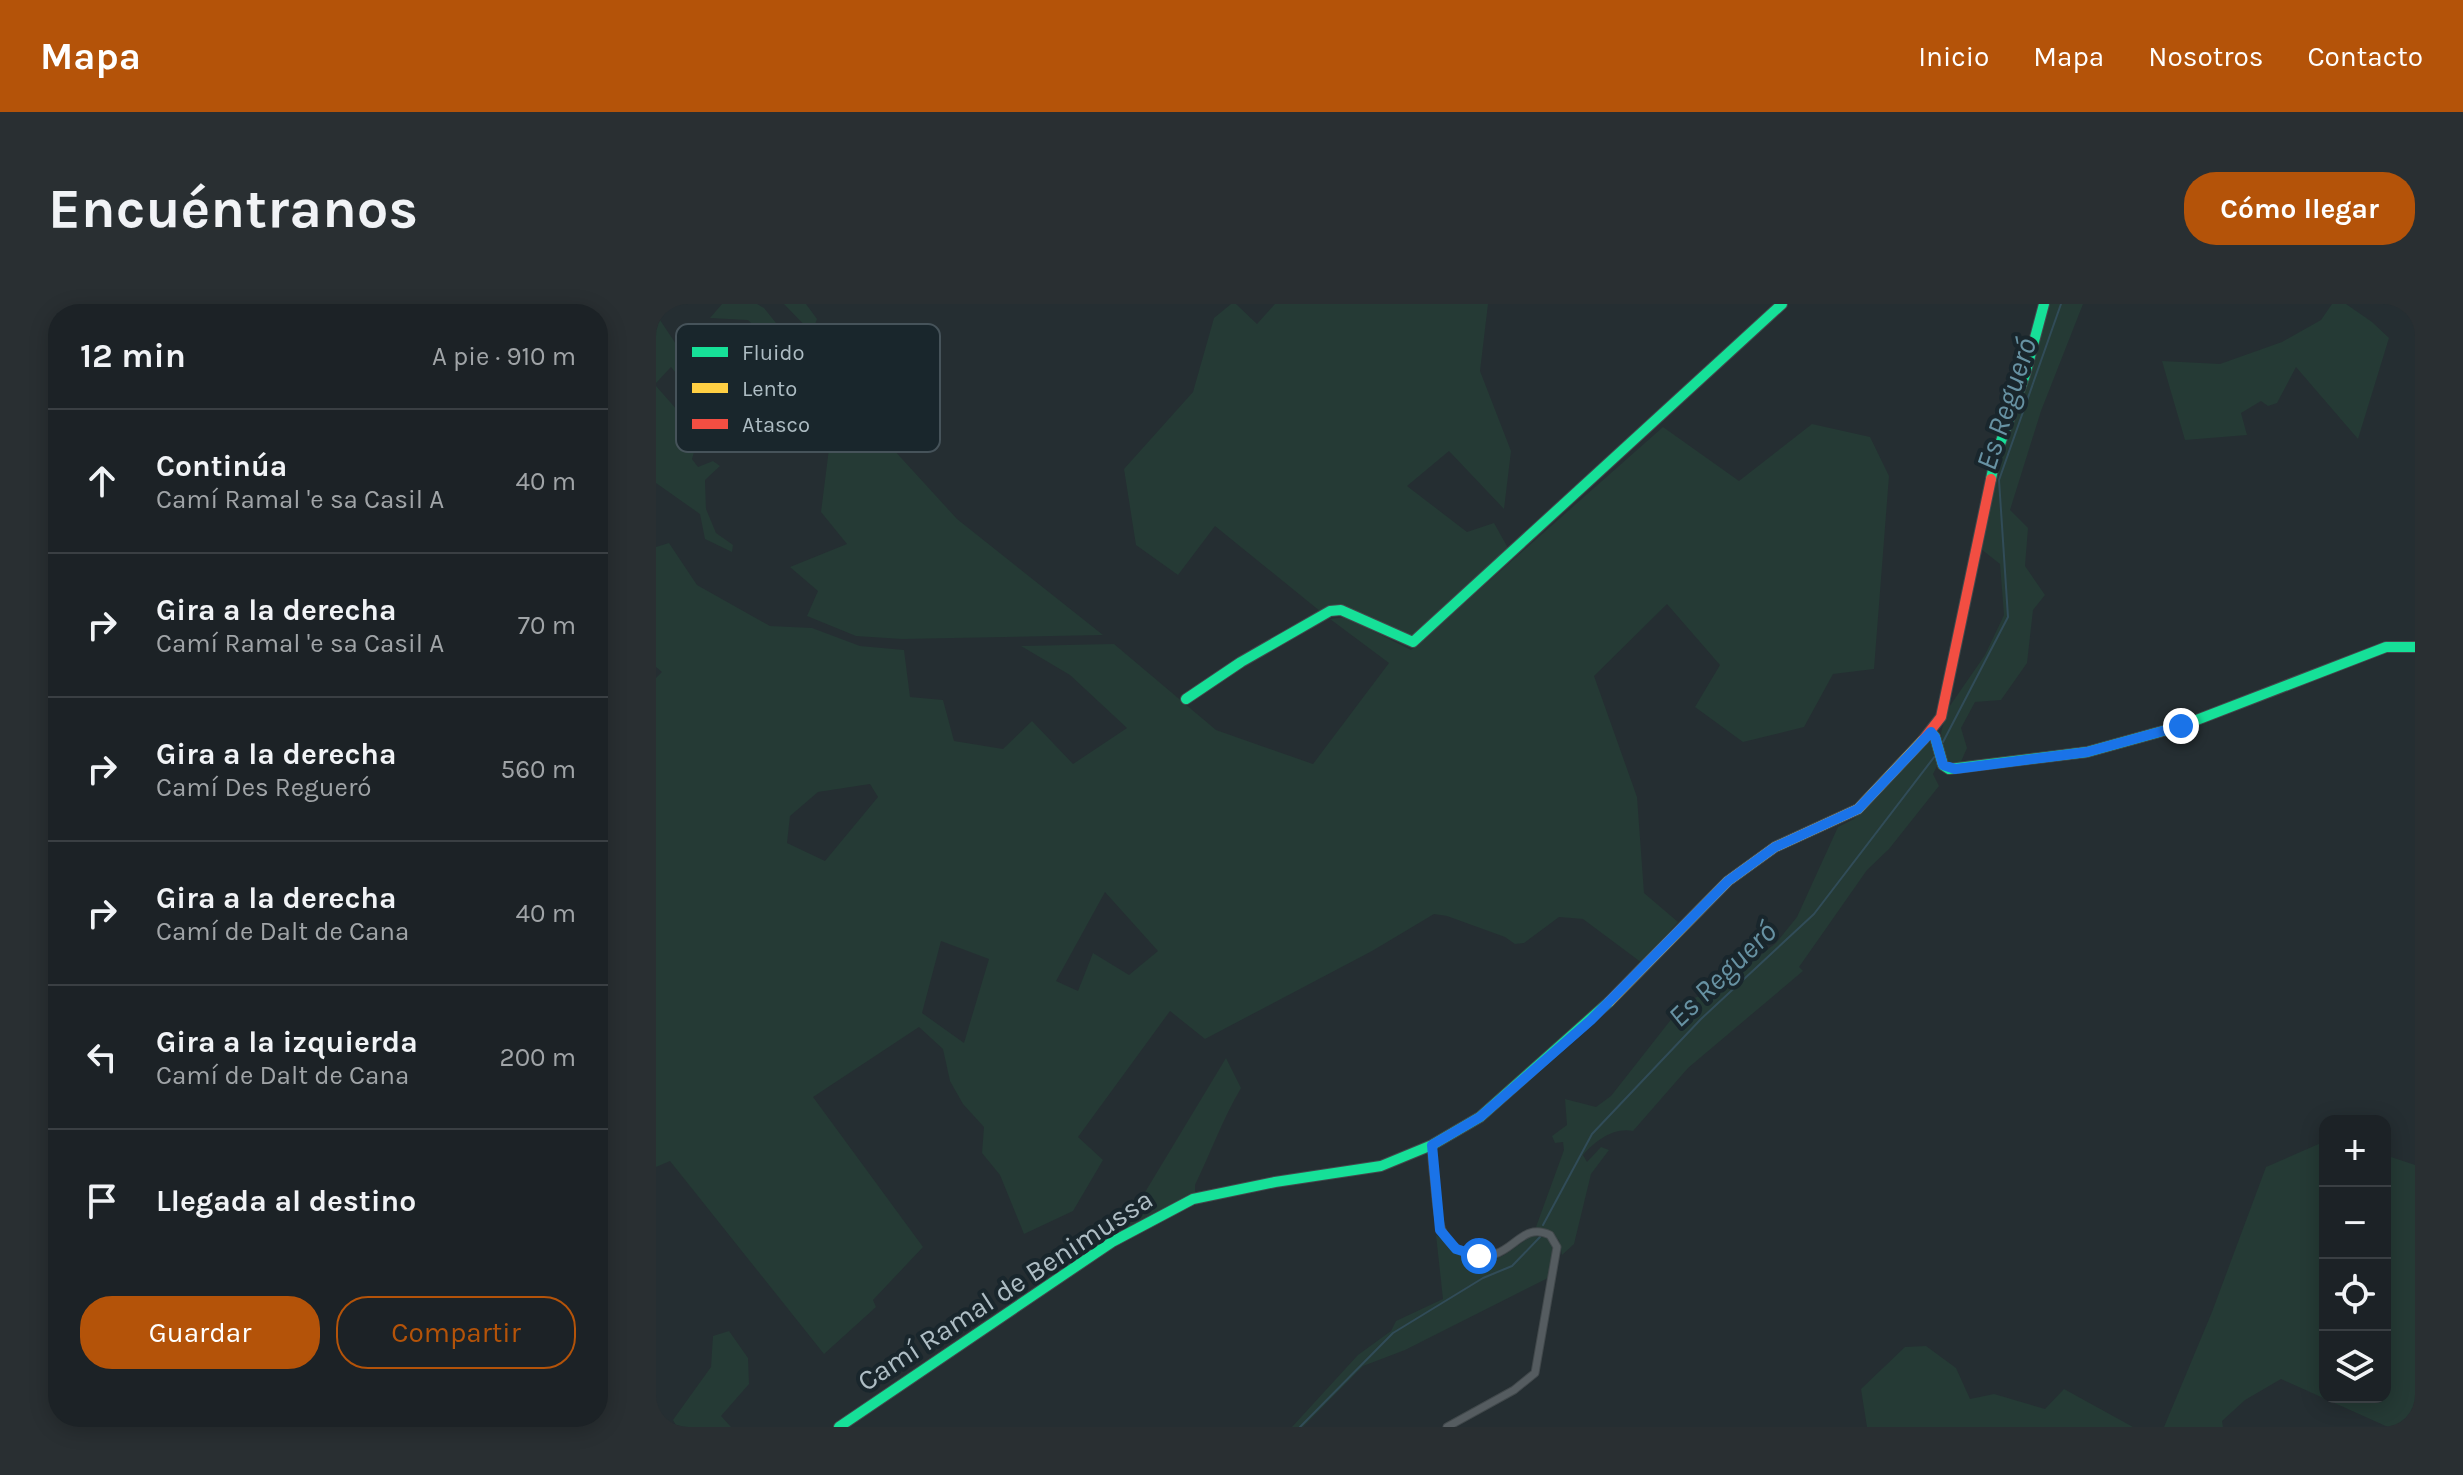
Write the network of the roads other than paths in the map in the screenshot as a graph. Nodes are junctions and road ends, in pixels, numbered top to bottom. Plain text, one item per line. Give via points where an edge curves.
1 (1782, 304) edge
2 (2044, 304) edge
3 (2415, 647) edge
4 (1186, 699) dead end
5 (1931, 732) junction
6 (1432, 1145) junction
7 (839, 1427) edge
8 (1447, 1427) edge

1 - 4 street via 1413,642 1341,610 1330,611
2 - 5 street, Camí Ramal de Benimussa via 1996,455 1946,703
3 - 5 street via 2386,647 2181,726 2087,752 1949,769
5 - 6 street, Camí Ramal de Benimussa via 1858,809 1775,847 1728,881 1591,1020 1480,1117
6 - 7 street, Camí Ramal de Benimussa via 1381,1166 1193,1199 1112,1242
6 - 8 street via 1438,1224 1452,1246 1491,1255 1538,1231 1550,1235 1557,1247 1535,1373

